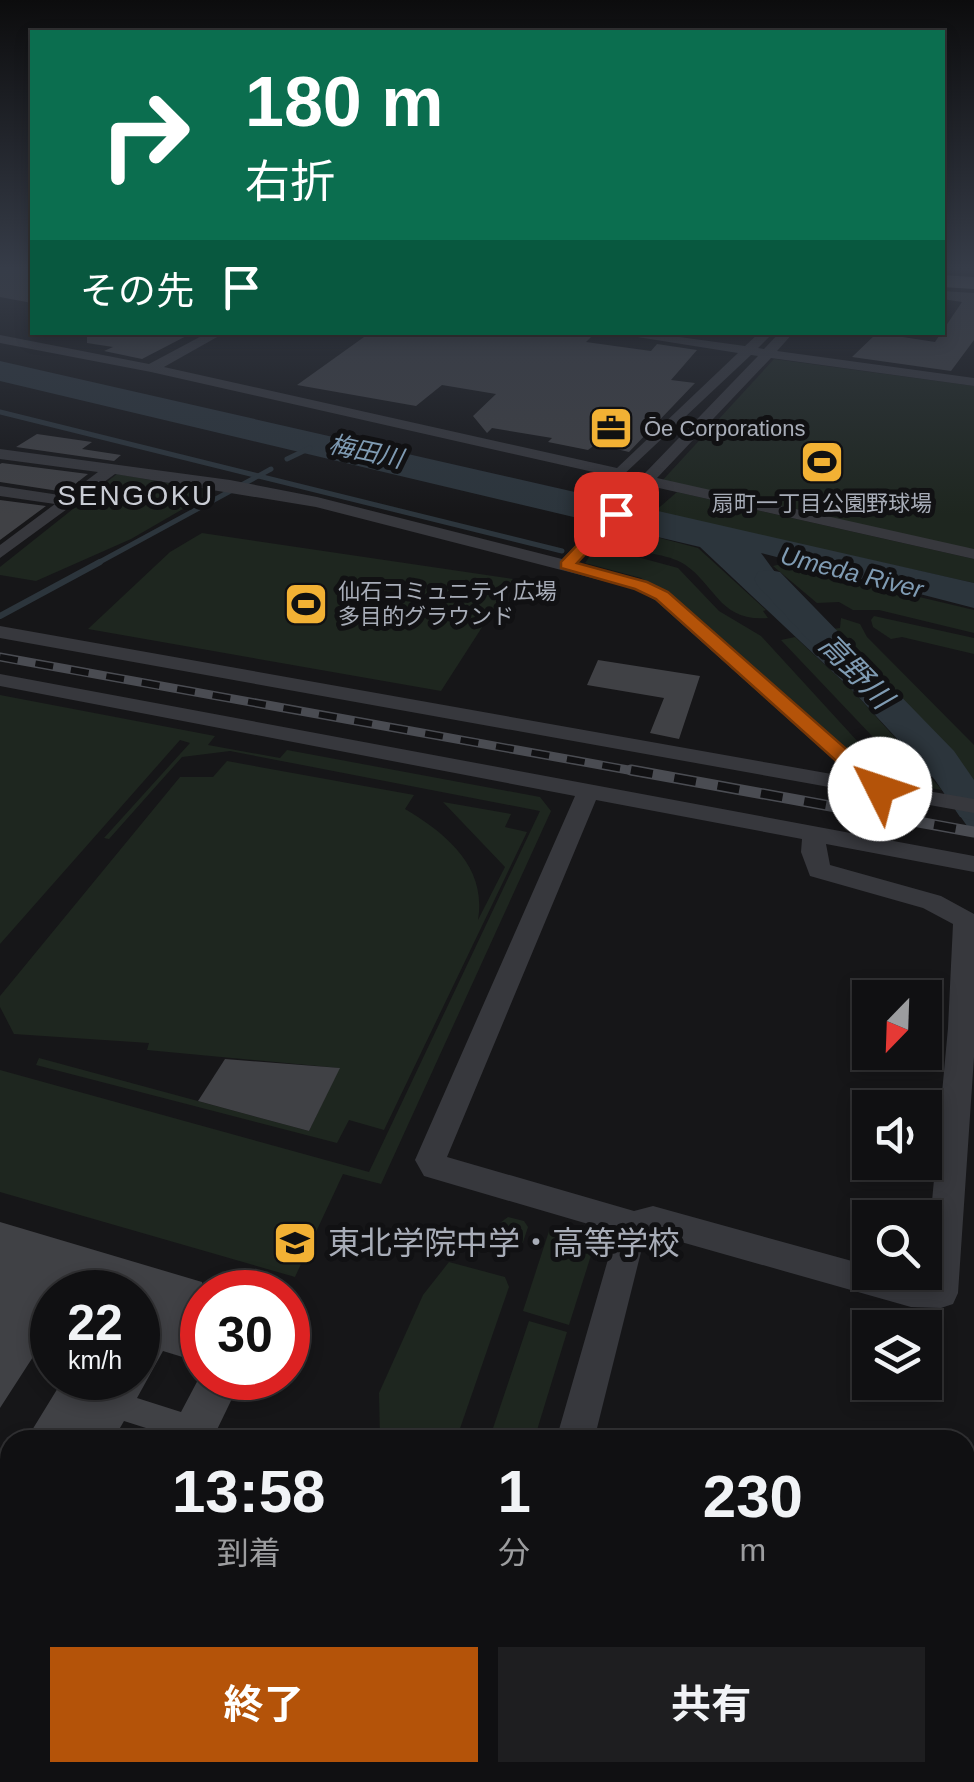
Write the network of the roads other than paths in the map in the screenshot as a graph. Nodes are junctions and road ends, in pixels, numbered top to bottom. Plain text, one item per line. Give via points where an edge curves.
1 (53, 349) edge
2 (187, 349) edge
3 (736, 349) edge
4 (772, 349) edge
5 (749, 351) junction
6 (767, 354) junction
7 (151, 368) junction
8 (974, 382) edge
9 (674, 419) junction
10 (699, 424) junction
11 (0, 454) edge
12 (111, 470) junction
13 (643, 486) junction
14 (0, 491) edge
15 (70, 501) junction
16 (0, 532) edge
17 (24, 536) junction
18 (0, 553) edge
19 (974, 554) edge
20 (566, 565) junction
21 (0, 632) edge
22 (0, 680) edge
23 (589, 789) junction
24 (880, 789) junction
25 (974, 806) edge
26 (815, 831) junction
27 (966, 862) edge
28 (974, 883) edge
29 (628, 1226) junction
30 (577, 1430) edge

1 - 7 street
2 - 7 street
3 - 5 street
4 - 6 street
5 - 6 street
5 - 9 street
6 - 8 street
6 - 10 street
7 - 9 street via 620,472
9 - 10 street
10 - 13 street
11 - 12 street
12 - 15 street
12 - 20 street via 252,488
13 - 19 street
13 - 20 street
14 - 15 street
15 - 17 street
16 - 17 street
17 - 18 street
20 - 24 street via 662,596
21 - 24 street
22 - 23 street
23 - 26 street
23 - 29 street via 430,1160 435,1167 620,1218
24 - 25 street
26 - 27 street
26 - 29 street via 818,870 944,903 966,921 941,1293 910,1292 669,1223
27 - 28 street
29 - 30 street via 630,1242

